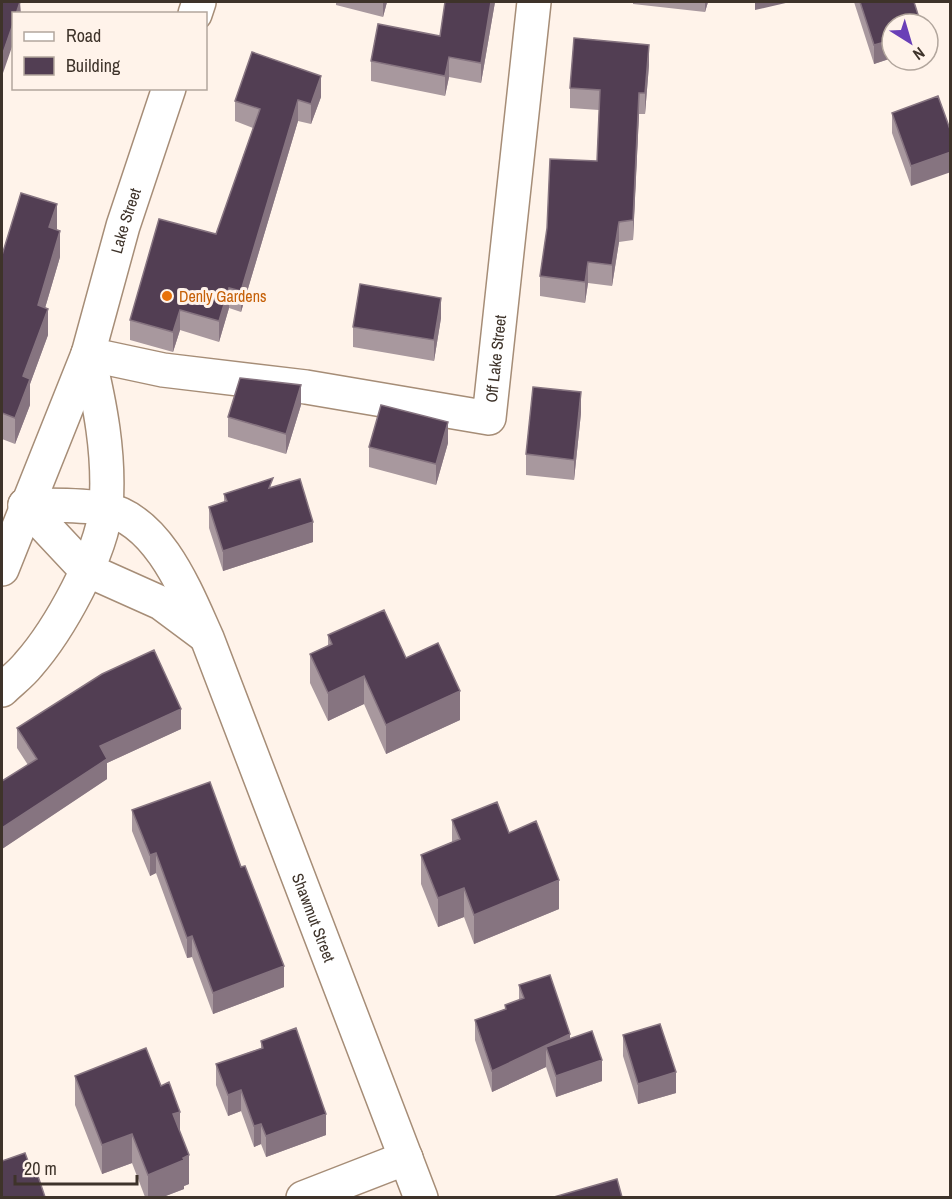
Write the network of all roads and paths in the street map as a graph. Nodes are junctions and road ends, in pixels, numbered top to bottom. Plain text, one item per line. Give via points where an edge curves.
1 (534, 2) edge
2 (168, 90) edge
3 (88, 354) junction
4 (25, 505) junction
5 (105, 509) junction
6 (91, 556) junction
7 (2, 569) edge
8 (207, 638) junction
9 (2, 690) edge
10 (406, 1158) junction
11 (303, 1197) edge
12 (421, 1197) edge

1 - 3 street, Off Lake Street via 489,418 306,387 163,370
2 - 3 street, Lake Street via 123,226
3 - 4 street, Lake Street
3 - 5 street, Lake Street via 102,413
4 - 5 street, Shawmut Street
4 - 6 street
4 - 7 street
5 - 6 street, Lake Street
5 - 8 street, Shawmut Street via 125,517 150,537 168,559
6 - 8 street
6 - 9 street via 54,630 28,666
8 - 10 street, Shawmut Street
10 - 11 street
10 - 12 street, Shawmut Street

